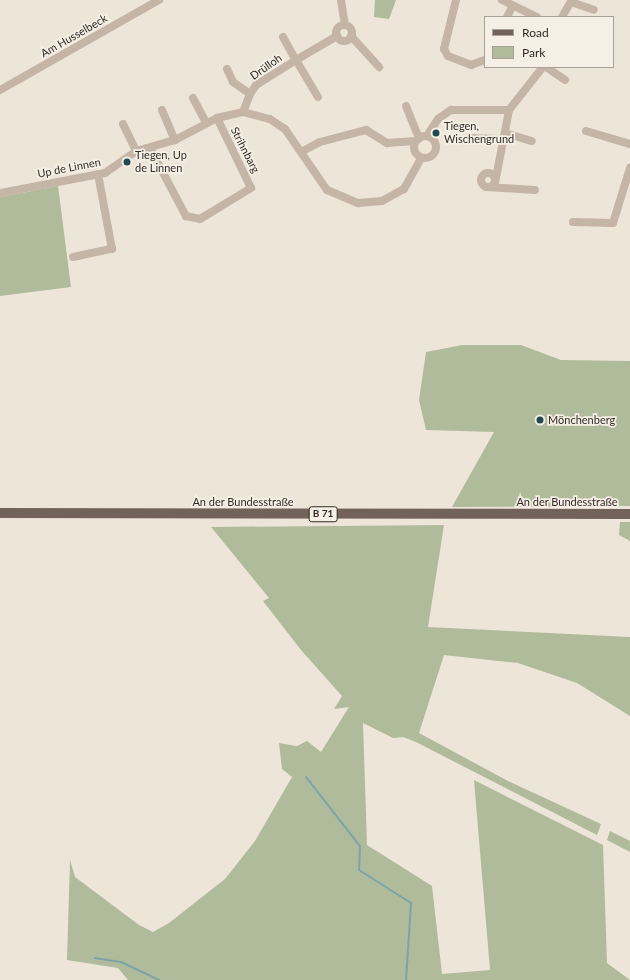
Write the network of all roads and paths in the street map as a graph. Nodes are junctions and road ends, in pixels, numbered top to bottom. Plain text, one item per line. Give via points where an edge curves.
1 (159, 0) edge
2 (342, 0) edge
3 (456, 0) edge
4 (502, 0) edge
5 (572, 1) edge
6 (512, 5) junction
7 (594, 10) dead end
8 (507, 16) edge
9 (535, 16) edge
10 (563, 16) edge
11 (345, 25) junction
12 (337, 36) junction
13 (351, 36) junction
14 (283, 37) dead end
15 (296, 60) junction
16 (484, 60) edge
17 (379, 67) dead end
18 (542, 68) edge
19 (547, 68) edge
20 (227, 69) dead end
21 (565, 80) dead end
22 (0, 90) edge
23 (250, 94) junction
24 (318, 97) dead end
25 (193, 98) dead end
26 (406, 106) dead end
27 (162, 110) dead end
28 (509, 110) junction
29 (243, 112) junction
30 (216, 118) junction
31 (206, 122) junction
32 (123, 124) dead end
33 (586, 131) dead end
34 (427, 136) junction
35 (504, 136) junction
36 (470, 138) dead end
37 (417, 139) junction
38 (175, 140) junction
39 (532, 141) dead end
40 (630, 144) edge
41 (150, 150) junction
42 (303, 151) junction
43 (136, 152) junction
44 (422, 158) junction
45 (630, 168) edge
46 (98, 174) junction
47 (495, 183) junction
48 (486, 187) junction
49 (535, 190) dead end
50 (0, 193) edge
51 (574, 222) dead end
52 (73, 257) dead end
53 (0, 513) edge
54 (630, 514) edge

1 - 22 street, Am Husselbeck
2 - 11 street
3 - 16 street via 444,49 448,56 471,65
4 - 6 street
5 - 7 street
5 - 10 street
6 - 8 street
6 - 9 street
11 - 12 street, Drülloh via 340,26
11 - 13 street
12 - 13 street via 344,41
12 - 15 street, Drülloh
13 - 17 street
14 - 15 street, Drülloh
15 - 23 street, Drülloh via 256,85
15 - 24 street, Drülloh
18 - 28 street
19 - 21 street
20 - 23 street, Drülloh via 234,82
23 - 29 street, Drülloh
25 - 31 street
26 - 37 street
27 - 38 street
28 - 34 street via 451,110 438,119
28 - 35 street
29 - 30 street
29 - 42 street via 270,119 286,129
30 - 31 street
30 - 41 street, Strihnbarg via 251,188 200,219 186,216
31 - 38 street
32 - 43 street
33 - 40 street
34 - 37 street
34 - 44 street via 436,142 436,151 430,157
35 - 36 street
35 - 39 street
35 - 47 street
37 - 42 street via 387,143 366,130 320,142
37 - 44 street via 414,149
38 - 41 street
41 - 43 street
42 - 44 street via 327,190 358,203 382,201 404,190
43 - 46 street, Up de Linnen via 116,168
45 - 51 street via 613,223
46 - 50 street, Up de Linnen
46 - 52 street via 112,249
47 - 48 street
47 - 48 street via 493,175 484,174 482,181
48 - 49 street
53 - 54 main road, An der Bundesstraße / B 71

